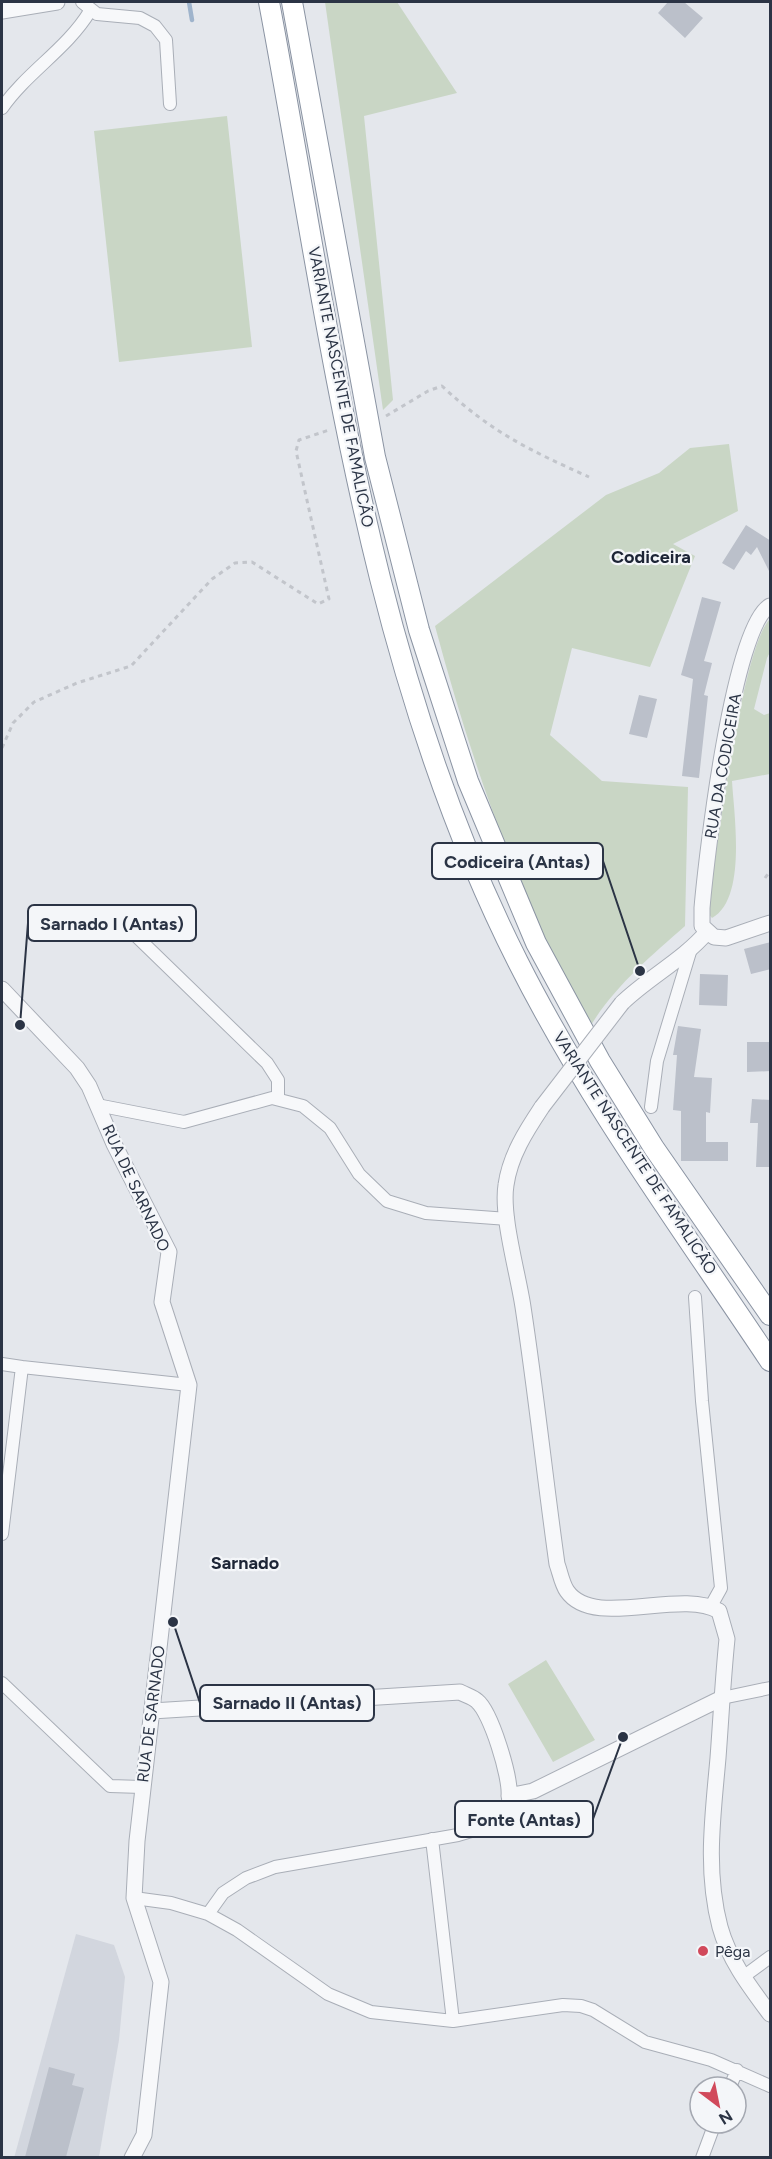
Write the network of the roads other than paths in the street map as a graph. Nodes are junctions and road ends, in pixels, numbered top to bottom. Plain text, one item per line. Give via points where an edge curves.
1 (57, 2) edge
2 (82, 2) edge
3 (269, 2) edge
4 (292, 2) edge
5 (2, 11) edge
6 (90, 11) junction
7 (170, 104) dead end
8 (2, 108) edge
9 (771, 606) edge
10 (771, 923) edge
11 (707, 932) junction
12 (133, 933) dead end
13 (690, 952) junction
14 (2, 989) edge
15 (278, 1099) junction
16 (97, 1105) junction
17 (651, 1107) dead end
18 (508, 1219) junction
19 (695, 1297) dead end
20 (771, 1315) edge
21 (771, 1361) edge
22 (2, 1364) edge
23 (22, 1367) junction
24 (189, 1385) junction
25 (2, 1534) edge
26 (711, 1606) junction
27 (2, 1683) edge
28 (771, 1688) edge
29 (722, 1698) junction
30 (152, 1711) junction
31 (142, 1788) junction
32 (509, 1796) junction
33 (432, 1839) junction
34 (134, 1898) junction
35 (208, 1914) junction
36 (771, 1957) edge
37 (743, 1977) junction
38 (771, 2014) edge
39 (453, 2021) junction
40 (738, 2070) junction
41 (736, 2075) edge
42 (771, 2086) edge
43 (710, 2135) edge
44 (132, 2157) edge
45 (702, 2157) edge

1 - 5 street
2 - 6 street
3 - 21 highway, VARIANTE NASCENTE DE FAMALICÃO via 353,466 398,645 446,792 517,961 549,1019 634,1159
4 - 20 highway, VARIANTE NASCENTE DE FAMALICÃO via 375,457 419,630 468,781 536,943 600,1061 654,1148
6 - 7 street via 140,18 155,26 166,40
6 - 8 street
9 - 11 street, RUA DA CODICEIRA via 756,619 750,634 720,771 702,908 702,926
10 - 11 street via 726,938
11 - 13 street
12 - 15 street via 267,1063 278,1080
13 - 17 street via 657,1061
13 - 18 street, bridge via 667,965 622,1003 542,1107 511,1163 505,1187
14 - 16 street, RUA DE SARNADO via 77,1068
15 - 16 street via 184,1122
15 - 18 street via 303,1106 330,1128 359,1174 387,1201 426,1213
16 - 24 street, RUA DE SARNADO via 169,1252 162,1302
18 - 26 street via 558,1564 567,1591 588,1605 614,1608 697,1603
19 - 26 street via 721,1588
22 - 23 street
23 - 24 street
23 - 25 street
24 - 30 street, RUA DE SARNADO
26 - 29 street via 719,1611 727,1639
27 - 31 street via 110,1786
28 - 29 street
29 - 32 street via 533,1791
29 - 37 street via 709,1848 720,1927
30 - 31 street, RUA DE SARNADO
30 - 32 street via 460,1692 478,1701 488,1716
31 - 34 street, RUA DE SARNADO
32 - 33 street via 506,1810 495,1824
33 - 35 street via 275,1867 246,1878 223,1893
33 - 39 street
34 - 35 street
34 - 44 street, RUA DE SARNADO via 161,1982 144,2134
35 - 39 street via 339,1998 370,2012
36 - 37 street
37 - 38 street
39 - 40 street via 563,2005 581,2006 645,2042
40 - 41 street
40 - 42 street
43 - 45 street

